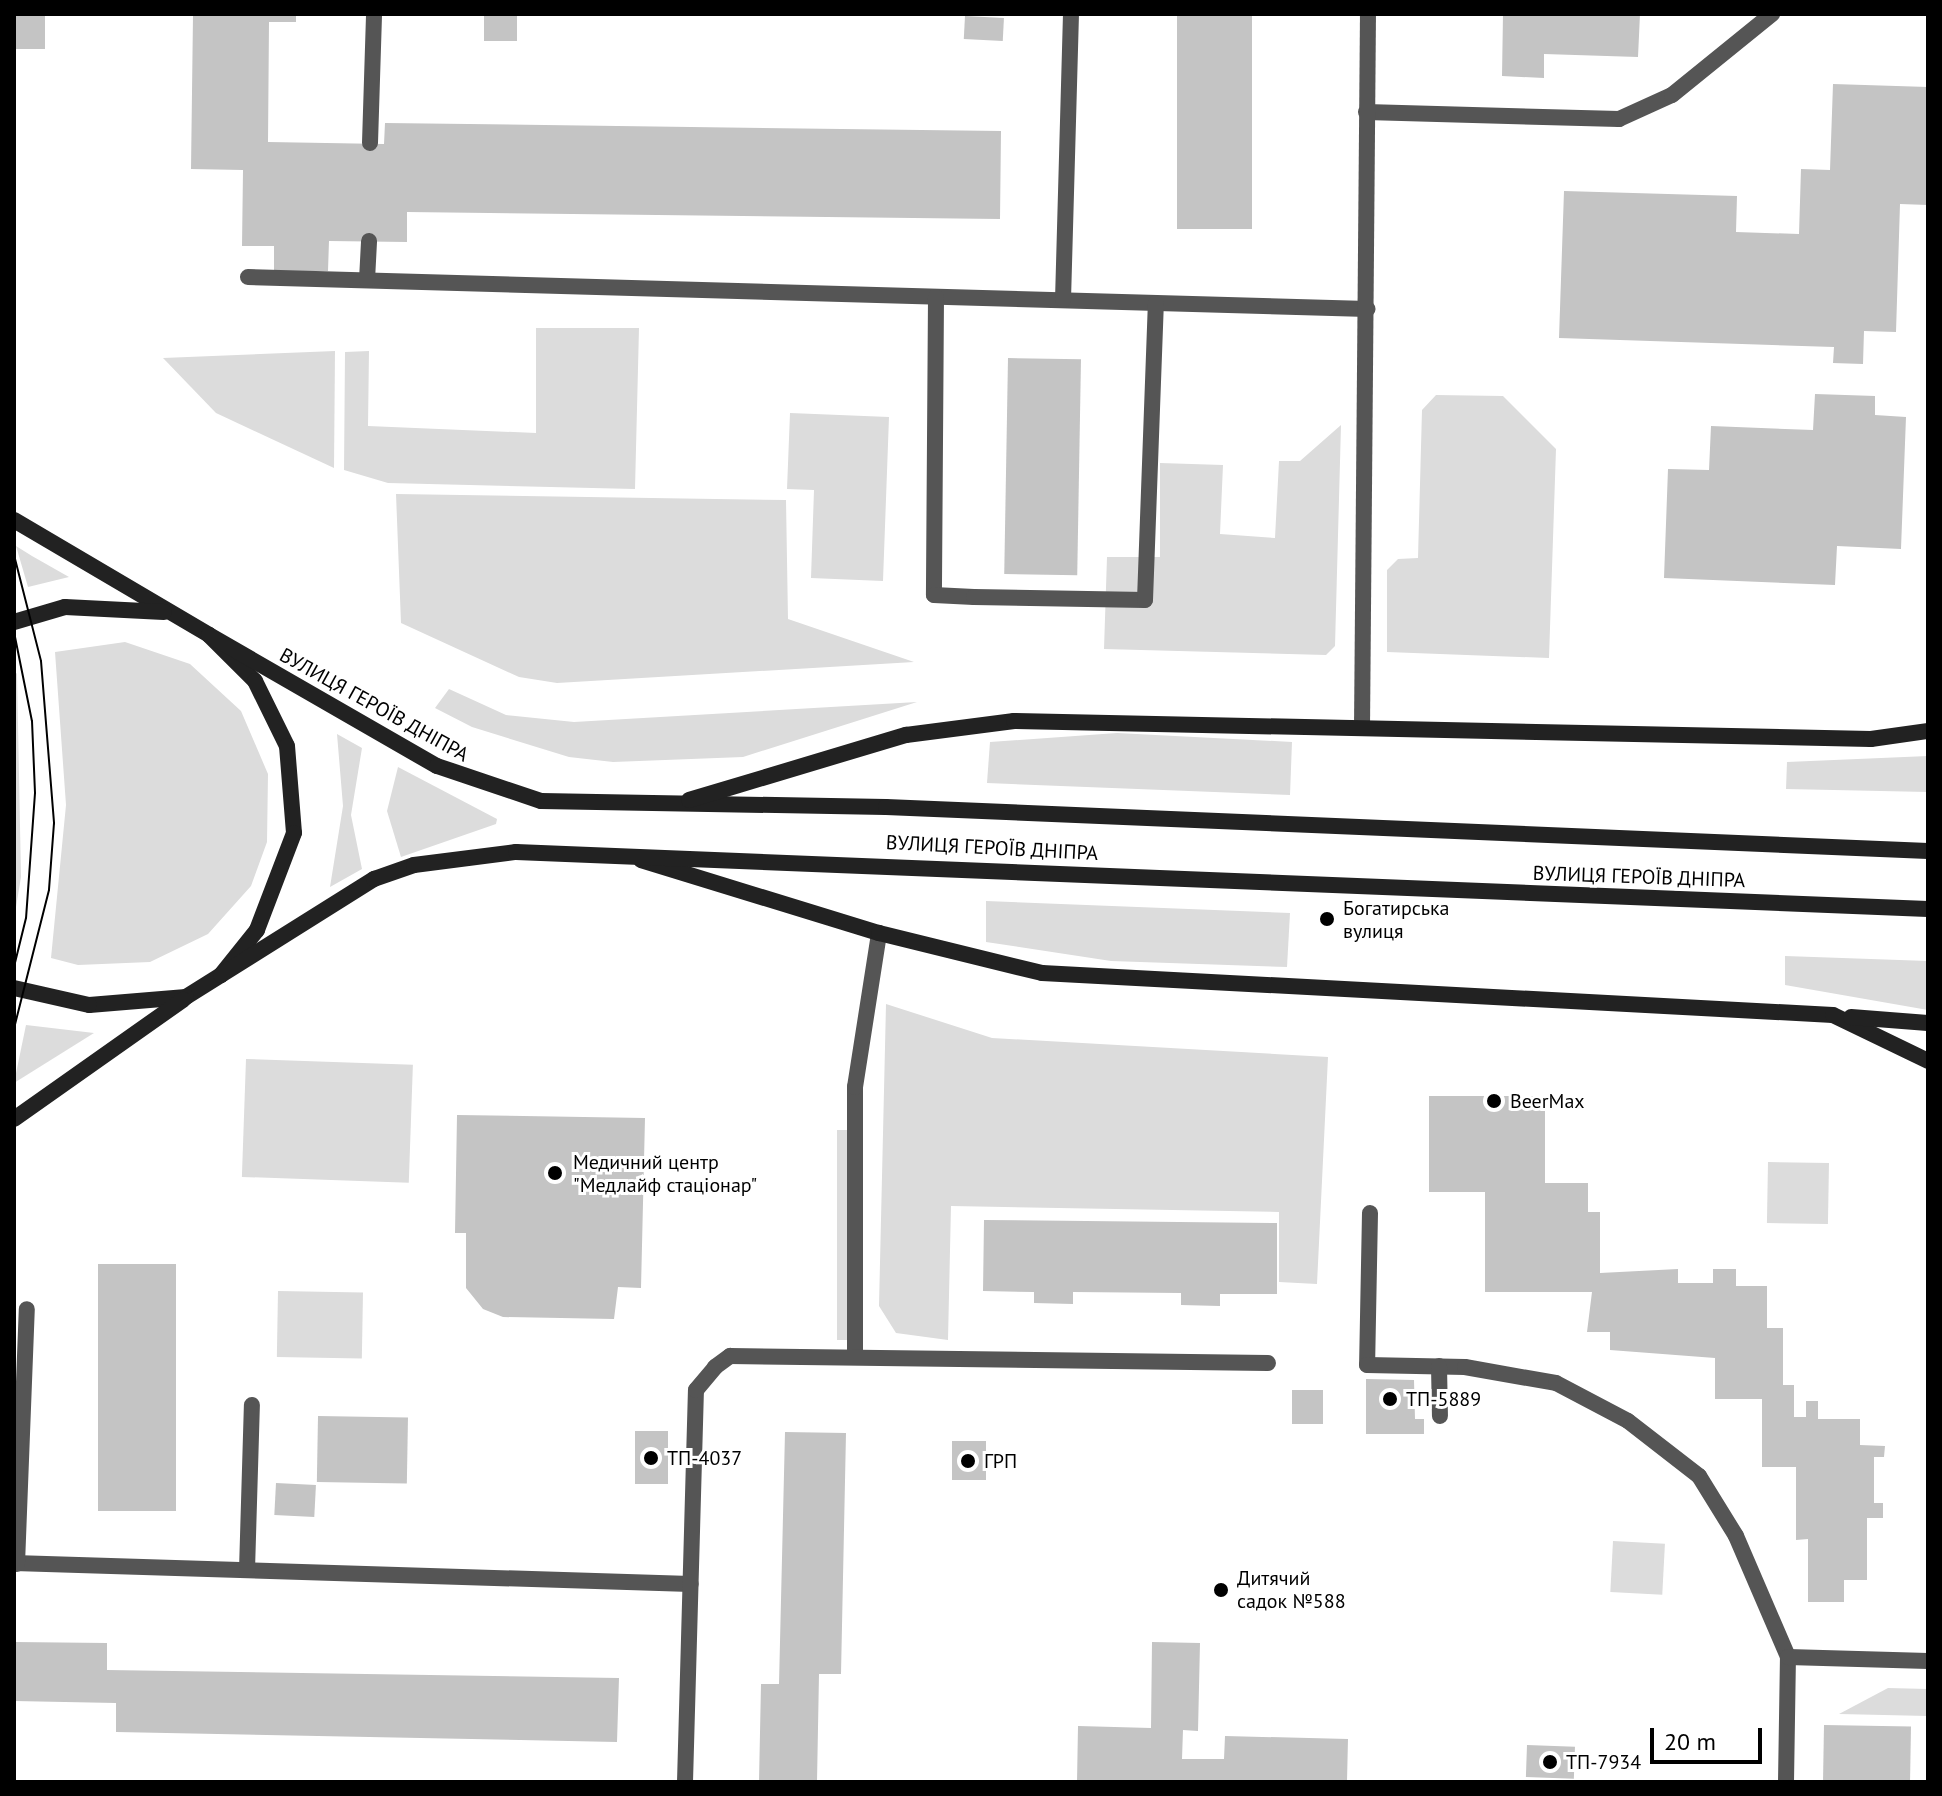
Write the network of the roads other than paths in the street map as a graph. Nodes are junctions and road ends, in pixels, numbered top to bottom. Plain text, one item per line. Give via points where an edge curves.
1 (374, 14) edge
2 (1071, 14) edge
3 (1368, 14) edge
4 (1772, 14) edge
5 (1366, 112) junction
6 (370, 143) dead end
7 (369, 241) dead end
8 (248, 277) dead end
9 (367, 280) junction
10 (936, 297) junction
11 (1063, 300) junction
12 (1156, 303) junction
13 (1368, 309) junction
14 (14, 520) edge
15 (173, 614) junction
16 (14, 622) edge
17 (209, 635) junction
18 (1362, 728) junction
19 (1928, 731) edge
20 (667, 806) junction
21 (1928, 851) edge
22 (620, 853) junction
23 (1928, 909) edge
24 (879, 933) junction
25 (221, 975) junction
26 (14, 988) edge
27 (186, 997) junction
28 (1833, 1015) junction
29 (1928, 1023) edge
30 (1928, 1061) edge
31 (14, 1119) edge
32 (1370, 1213) dead end
33 (27, 1309) dead end
34 (855, 1356) junction
35 (1268, 1363) dead end
36 (1439, 1366) junction
37 (252, 1405) dead end
38 (1440, 1416) dead end
39 (16, 1564) edge
40 (247, 1570) junction
41 (691, 1584) junction
42 (1788, 1657) junction
43 (1928, 1661) edge
44 (685, 1782) edge
45 (1786, 1782) edge

1 - 6 lane
2 - 11 lane
3 - 5 lane
4 - 5 lane via 1672,95 1619,119
5 - 13 lane
7 - 9 lane
8 - 9 lane
9 - 10 lane
10 - 11 lane
10 - 12 lane via 934,595 974,597 1145,600
11 - 12 lane
12 - 13 lane
13 - 18 lane
14 - 15 main road
15 - 16 main road via 65,607
15 - 17 main road
17 - 20 main road, ВУЛИЦЯ ГЕРОЇВ ДНІПРА via 475,784 541,801
17 - 25 main road via 255,681 276,714 294,788 294,833 279,889
18 - 19 main road, ВУЛИЦЯ ГЕРОЇВ ДНІПРА via 1871,739
18 - 20 main road, ВУЛИЦЯ ГЕРОЇВ ДНІПРА via 963,724
20 - 21 main road, ВУЛИЦЯ ГЕРОЇВ ДНІПРА via 886,807
22 - 23 main road, ВУЛИЦЯ ГЕРОЇВ ДНІПРА
22 - 24 main road
22 - 25 main road, ВУЛИЦЯ ГЕРОЇВ ДНІПРА via 516,852 414,865 374,879
24 - 28 main road via 1042,973 1107,980
24 - 34 lane via 855,1087
25 - 27 main road, ВУЛИЦЯ ГЕРОЇВ ДНІПРА
26 - 27 main road via 89,1005
27 - 31 main road
28 - 29 main road
28 - 30 main road
32 - 36 lane via 1367,1365
33 - 39 lane
34 - 35 lane
34 - 41 lane via 730,1356 705,1376 696,1390
36 - 38 lane
36 - 42 lane via 1556,1383 1628,1421 1699,1476 1736,1536
37 - 40 lane
39 - 40 lane
40 - 41 lane
41 - 44 lane
42 - 43 lane
42 - 45 lane

